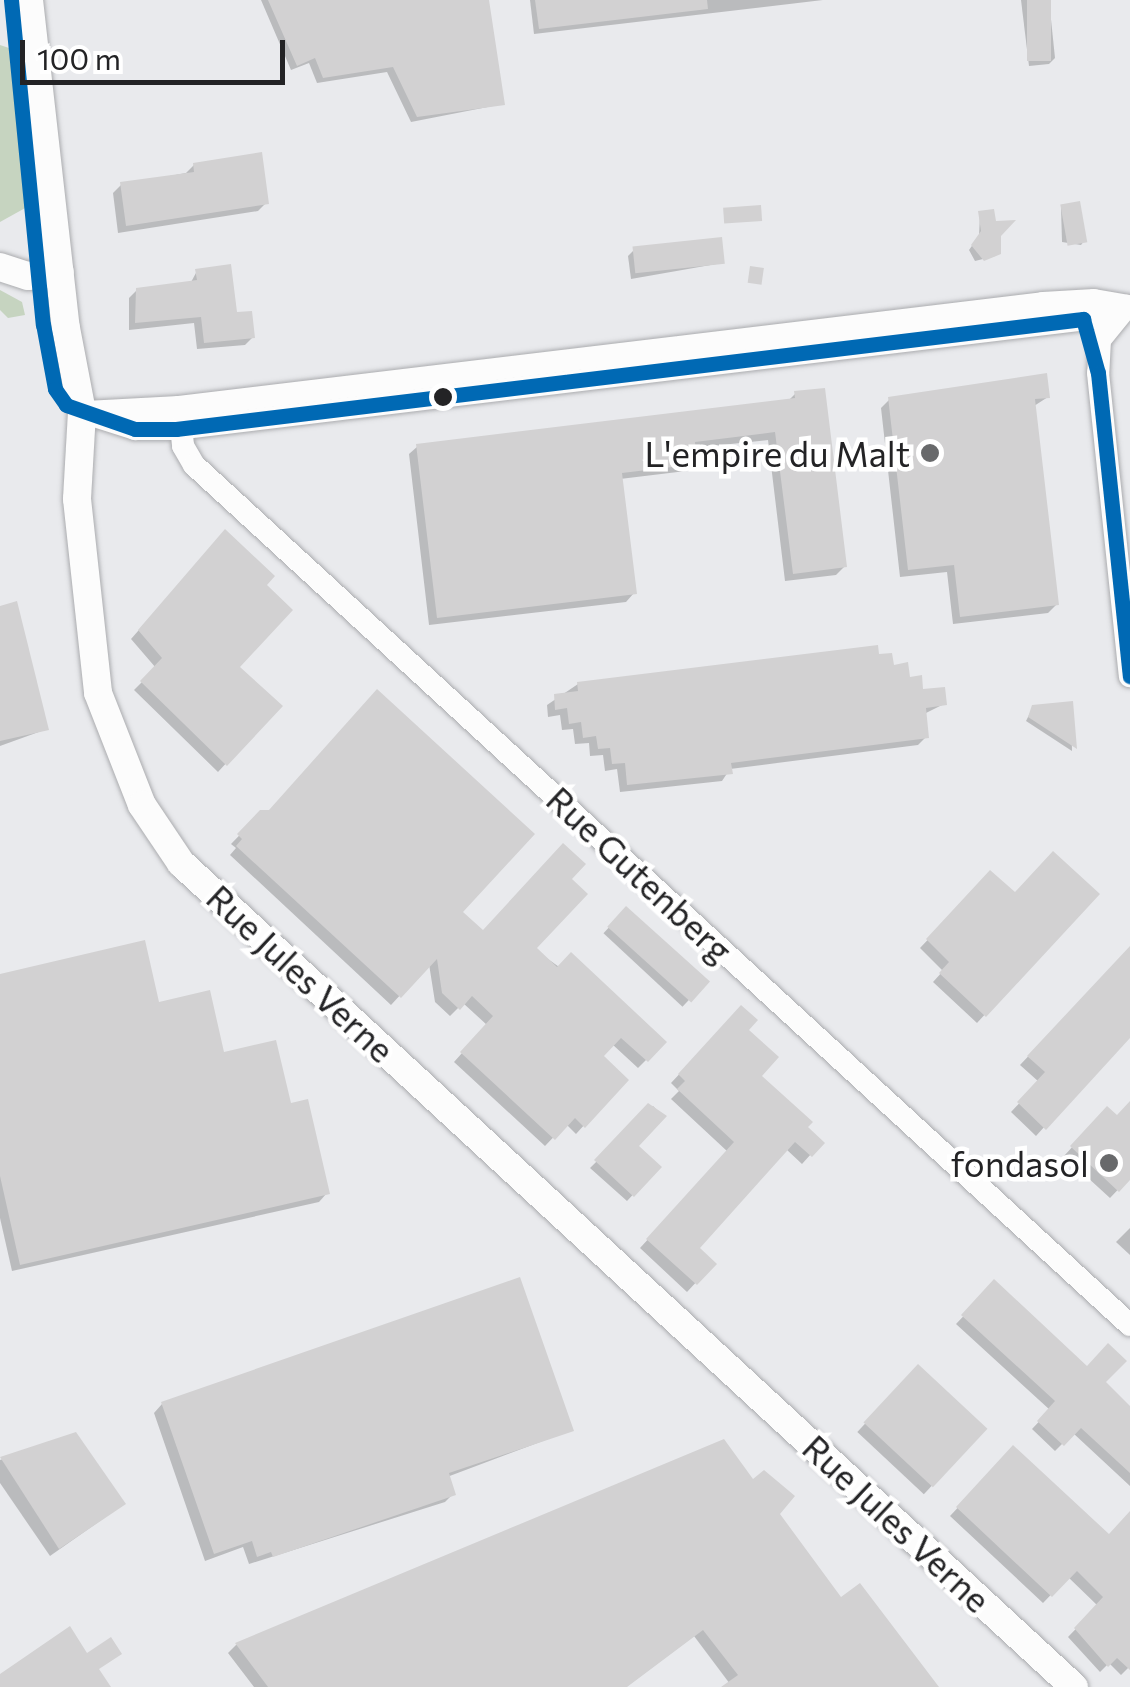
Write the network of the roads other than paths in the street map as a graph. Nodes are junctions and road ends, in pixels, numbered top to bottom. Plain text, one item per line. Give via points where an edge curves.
1 (30, 0) edge
2 (0, 267) edge
3 (60, 272) junction
4 (1128, 307) edge
5 (1083, 318) junction
6 (1098, 374) junction
7 (82, 412) junction
8 (179, 418) junction
9 (1130, 676) edge
10 (1130, 1325) edge
11 (1074, 1687) edge

1 - 3 main road, Rue Jules Verne
2 - 3 main road via 28,276
3 - 7 main road, Rue Jules Verne
4 - 5 street
4 - 6 street via 1100,340
4 - 8 street via 1094,300 1043,303
5 - 6 street
5 - 8 street
6 - 9 street
7 - 8 street via 136,429
7 - 11 main road, Rue Jules Verne via 76,499 98,692 134,790 181,862
8 - 10 street, Rue Gutenberg via 183,446 204,475

